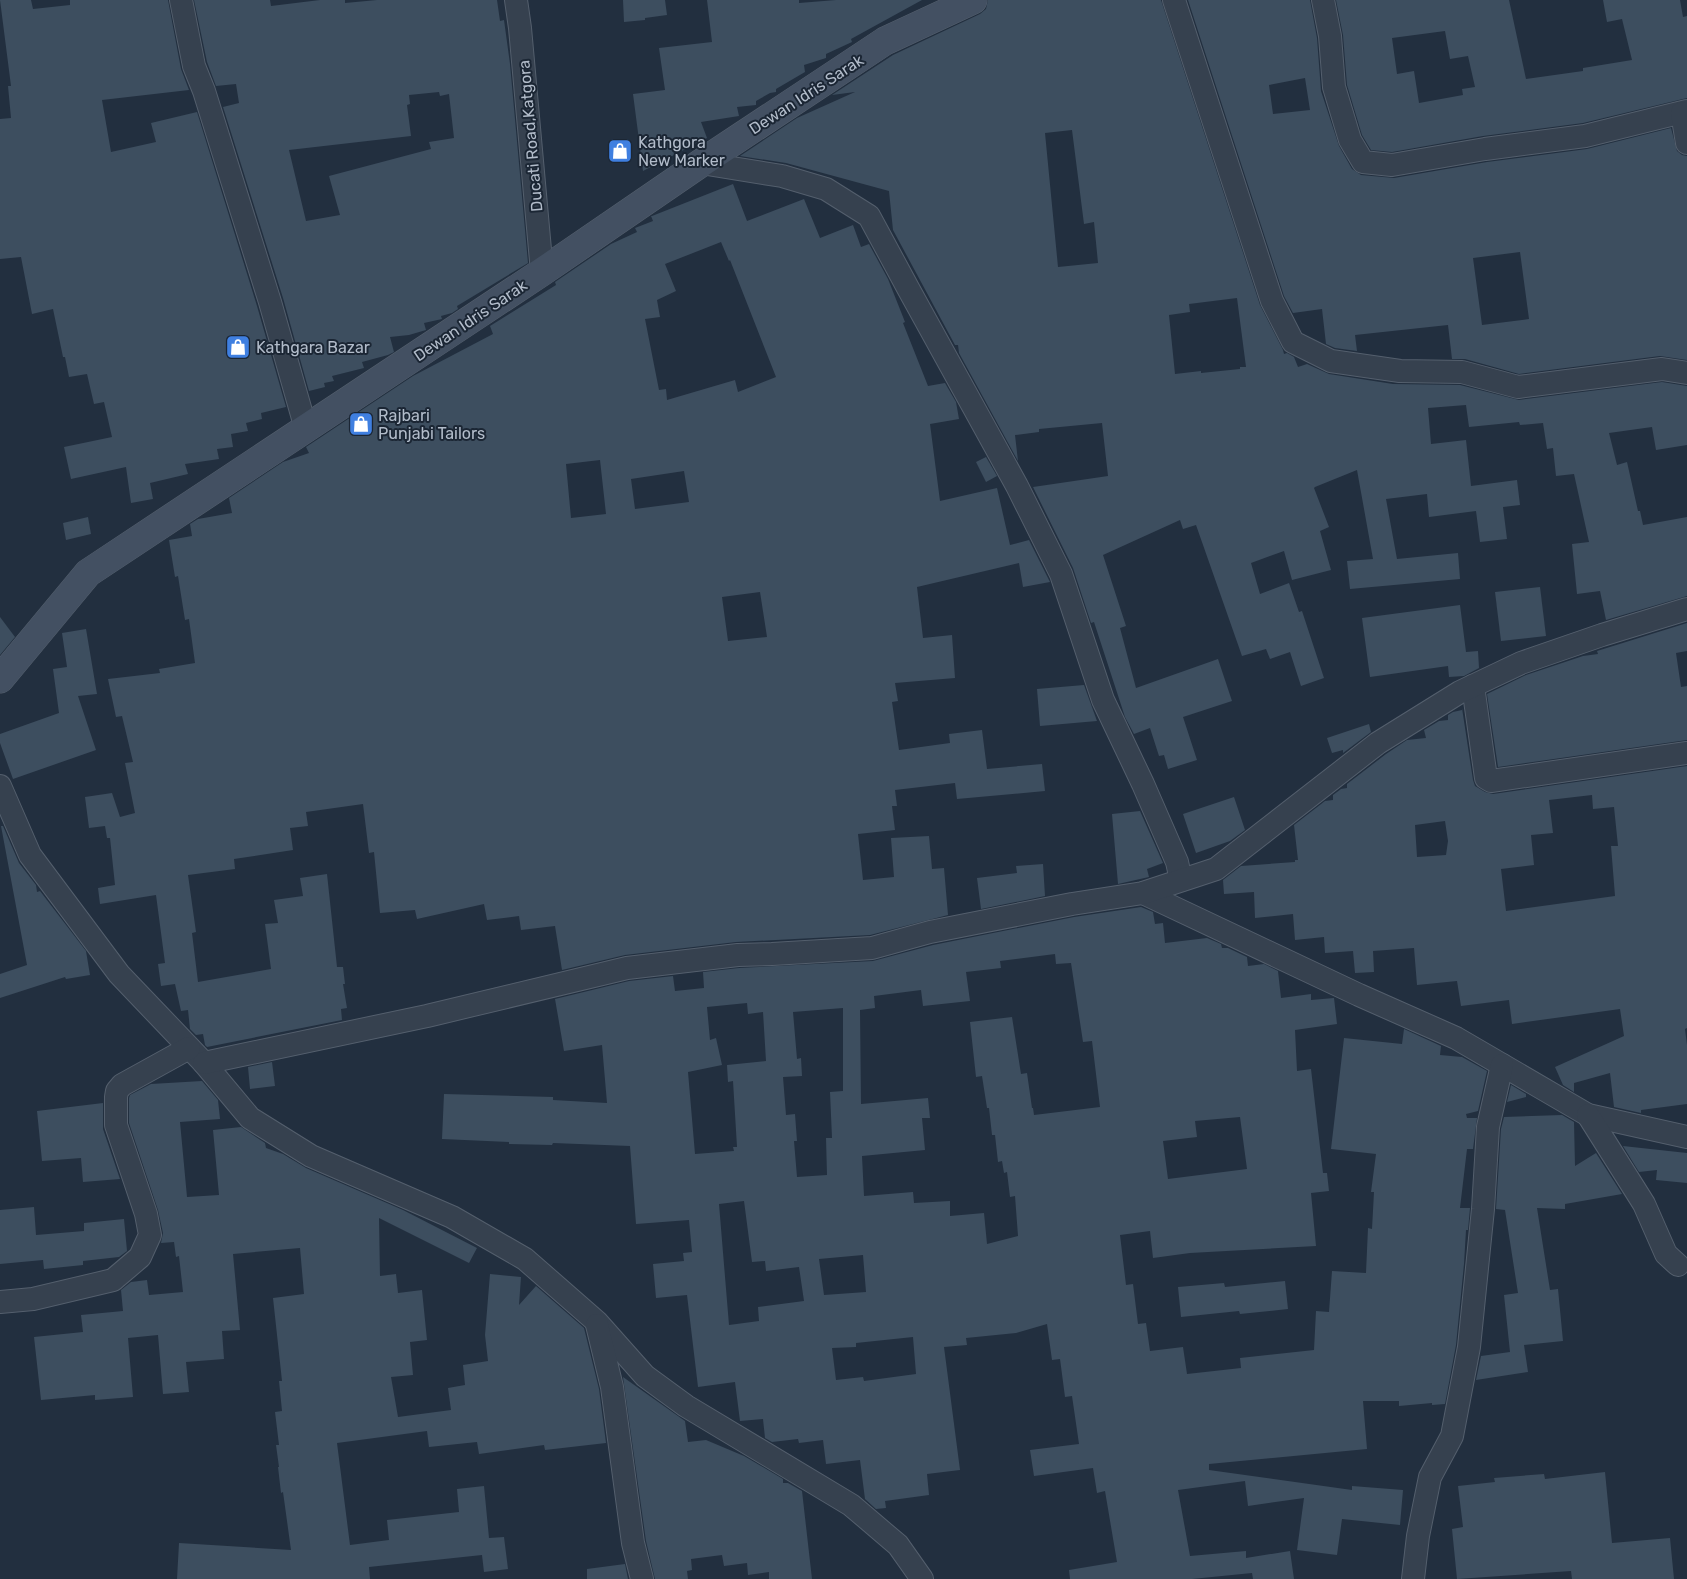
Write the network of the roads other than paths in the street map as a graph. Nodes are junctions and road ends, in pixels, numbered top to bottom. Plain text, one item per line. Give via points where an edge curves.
1 (181, 0) edge
2 (516, 0) edge
3 (973, 0) edge
4 (1174, 0) edge
5 (1323, 0) edge
6 (943, 7) edge
7 (1685, 112) edge
8 (1687, 143) edge
9 (701, 163) junction
10 (542, 272) junction
11 (1687, 374) edge
12 (306, 429) junction
13 (1687, 609) edge
14 (0, 680) edge
15 (1473, 686) junction
16 (1687, 753) edge
17 (0, 786) edge
18 (1181, 880) junction
19 (1142, 893) junction
20 (196, 1055) junction
21 (1502, 1065) junction
22 (1588, 1115) junction
23 (1687, 1137) edge
24 (1678, 1265) dead end
25 (0, 1302) edge
26 (596, 1322) junction
27 (642, 1579) edge
28 (922, 1579) edge
29 (1413, 1579) edge

1 - 12 street via 194,66 270,302
2 - 10 street, Ducati Road,Katgora
3 - 6 main road, Dewan Idris Sarak
4 - 11 street via 1272,301 1292,342 1332,361 1400,372 1462,372 1518,387 1662,369
5 - 7 street via 1334,87 1350,140 1363,162 1392,165 1585,136
6 - 9 main road, Dewan Idris Sarak via 885,41
7 - 8 street
9 - 10 main road, Dewan Idris Sarak
9 - 18 street via 782,176 826,189 869,216 1017,486 1061,574 1103,700 1178,862
10 - 12 main road, Dewan Idris Sarak
12 - 14 main road, Dewan Idris Sarak via 88,573
13 - 15 street via 1521,663
15 - 16 street via 1486,778 1491,781
15 - 18 street via 1378,743 1216,869
17 - 20 street via 30,855 119,974
18 - 19 street
19 - 20 street via 930,932 872,948 738,955 627,968 427,1016
19 - 21 street via 1456,1038
20 - 25 street via 122,1084 118,1091 116,1125 150,1235 140,1257 114,1280 33,1300
20 - 26 street via 250,1118 311,1156 452,1216 525,1259
21 - 22 street
21 - 29 street via 1488,1127 1469,1347 1452,1436 1430,1477
22 - 23 street
22 - 24 street via 1644,1204 1666,1254
26 - 27 street via 612,1387 630,1523
26 - 28 street via 645,1376 686,1406 851,1505 898,1545

